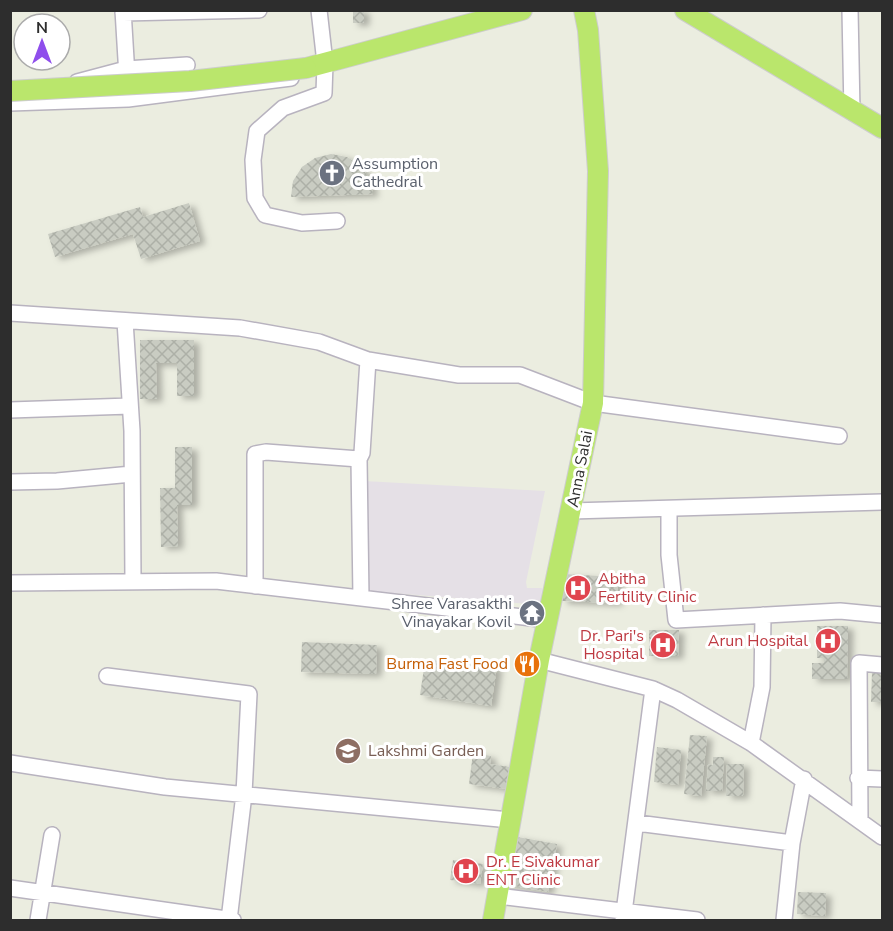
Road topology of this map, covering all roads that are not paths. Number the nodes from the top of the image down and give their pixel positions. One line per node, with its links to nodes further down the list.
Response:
1 (259, 10): 7 (street)
2 (319, 10): 9 (street)
3 (522, 10): 9 (main road)
4 (584, 10): 21 (main road, Anna Salai)
5 (685, 10): 15 (main road)
6 (850, 10): 15 (street)
7 (123, 12): 10 (street)
8 (187, 65): 10 (street)
9 (316, 65): 12 (main road, bridge); 13 (street); 17 (street)
10 (126, 69): 11 (street); 13 (street)
11 (71, 83)
12 (10, 91)
13 (128, 99): 14 (street)
14 (10, 104)
15 (852, 112): 16 (main road)
16 (882, 128)
17 (337, 221)
18 (10, 313): 19 (street)
19 (125, 321): 20 (street); 22 (street)
20 (368, 360): 21 (street); 25 (street)
21 (593, 403): 24 (street); 30 (main road, Anna Salai)
22 (130, 405): 23 (street); 26 (street)
23 (10, 410)
24 (838, 436)
25 (358, 459): 33 (street); 34 (street)
26 (132, 474): 27 (street); 31 (street)
27 (10, 482)
28 (882, 502): 29 (street)
29 (669, 509): 30 (street); 35 (street)
30 (571, 511): 37 (main road, Anna Salai)
31 (133, 582): 32 (street); 33 (street)
32 (10, 583)
33 (255, 586): 34 (street)
34 (361, 598): 37 (street)
35 (763, 615): 36 (street); 42 (street)
36 (882, 615)
37 (548, 620): 38 (main road, Anna Salai)
38 (539, 660): 41 (street); 48 (main road, Anna Salai)
39 (882, 665): 45 (street)
40 (107, 676): 47 (street)
41 (653, 689): 42 (street); 50 (street)
42 (751, 743): 44 (street)
43 (10, 763): 47 (street)
44 (804, 778): 49 (street); 53 (street)
45 (858, 778): 46 (street); 49 (street)
46 (882, 779)
47 (243, 794): 48 (street); 58 (street)
48 (510, 820): 56 (main road, Anna Salai)
49 (860, 820): 52 (street)
50 (637, 823): 53 (street); 57 (street)
51 (52, 835): 55 (street)
52 (882, 837)
53 (792, 843): 62 (street)
54 (10, 888): 55 (street)
55 (42, 892): 58 (street); 59 (street)
56 (498, 896): 57 (street); 60 (main road, Anna Salai)
57 (624, 915): 61 (street)
58 (230, 920)
59 (38, 921)
60 (494, 921)
61 (697, 921)
62 (784, 921)

